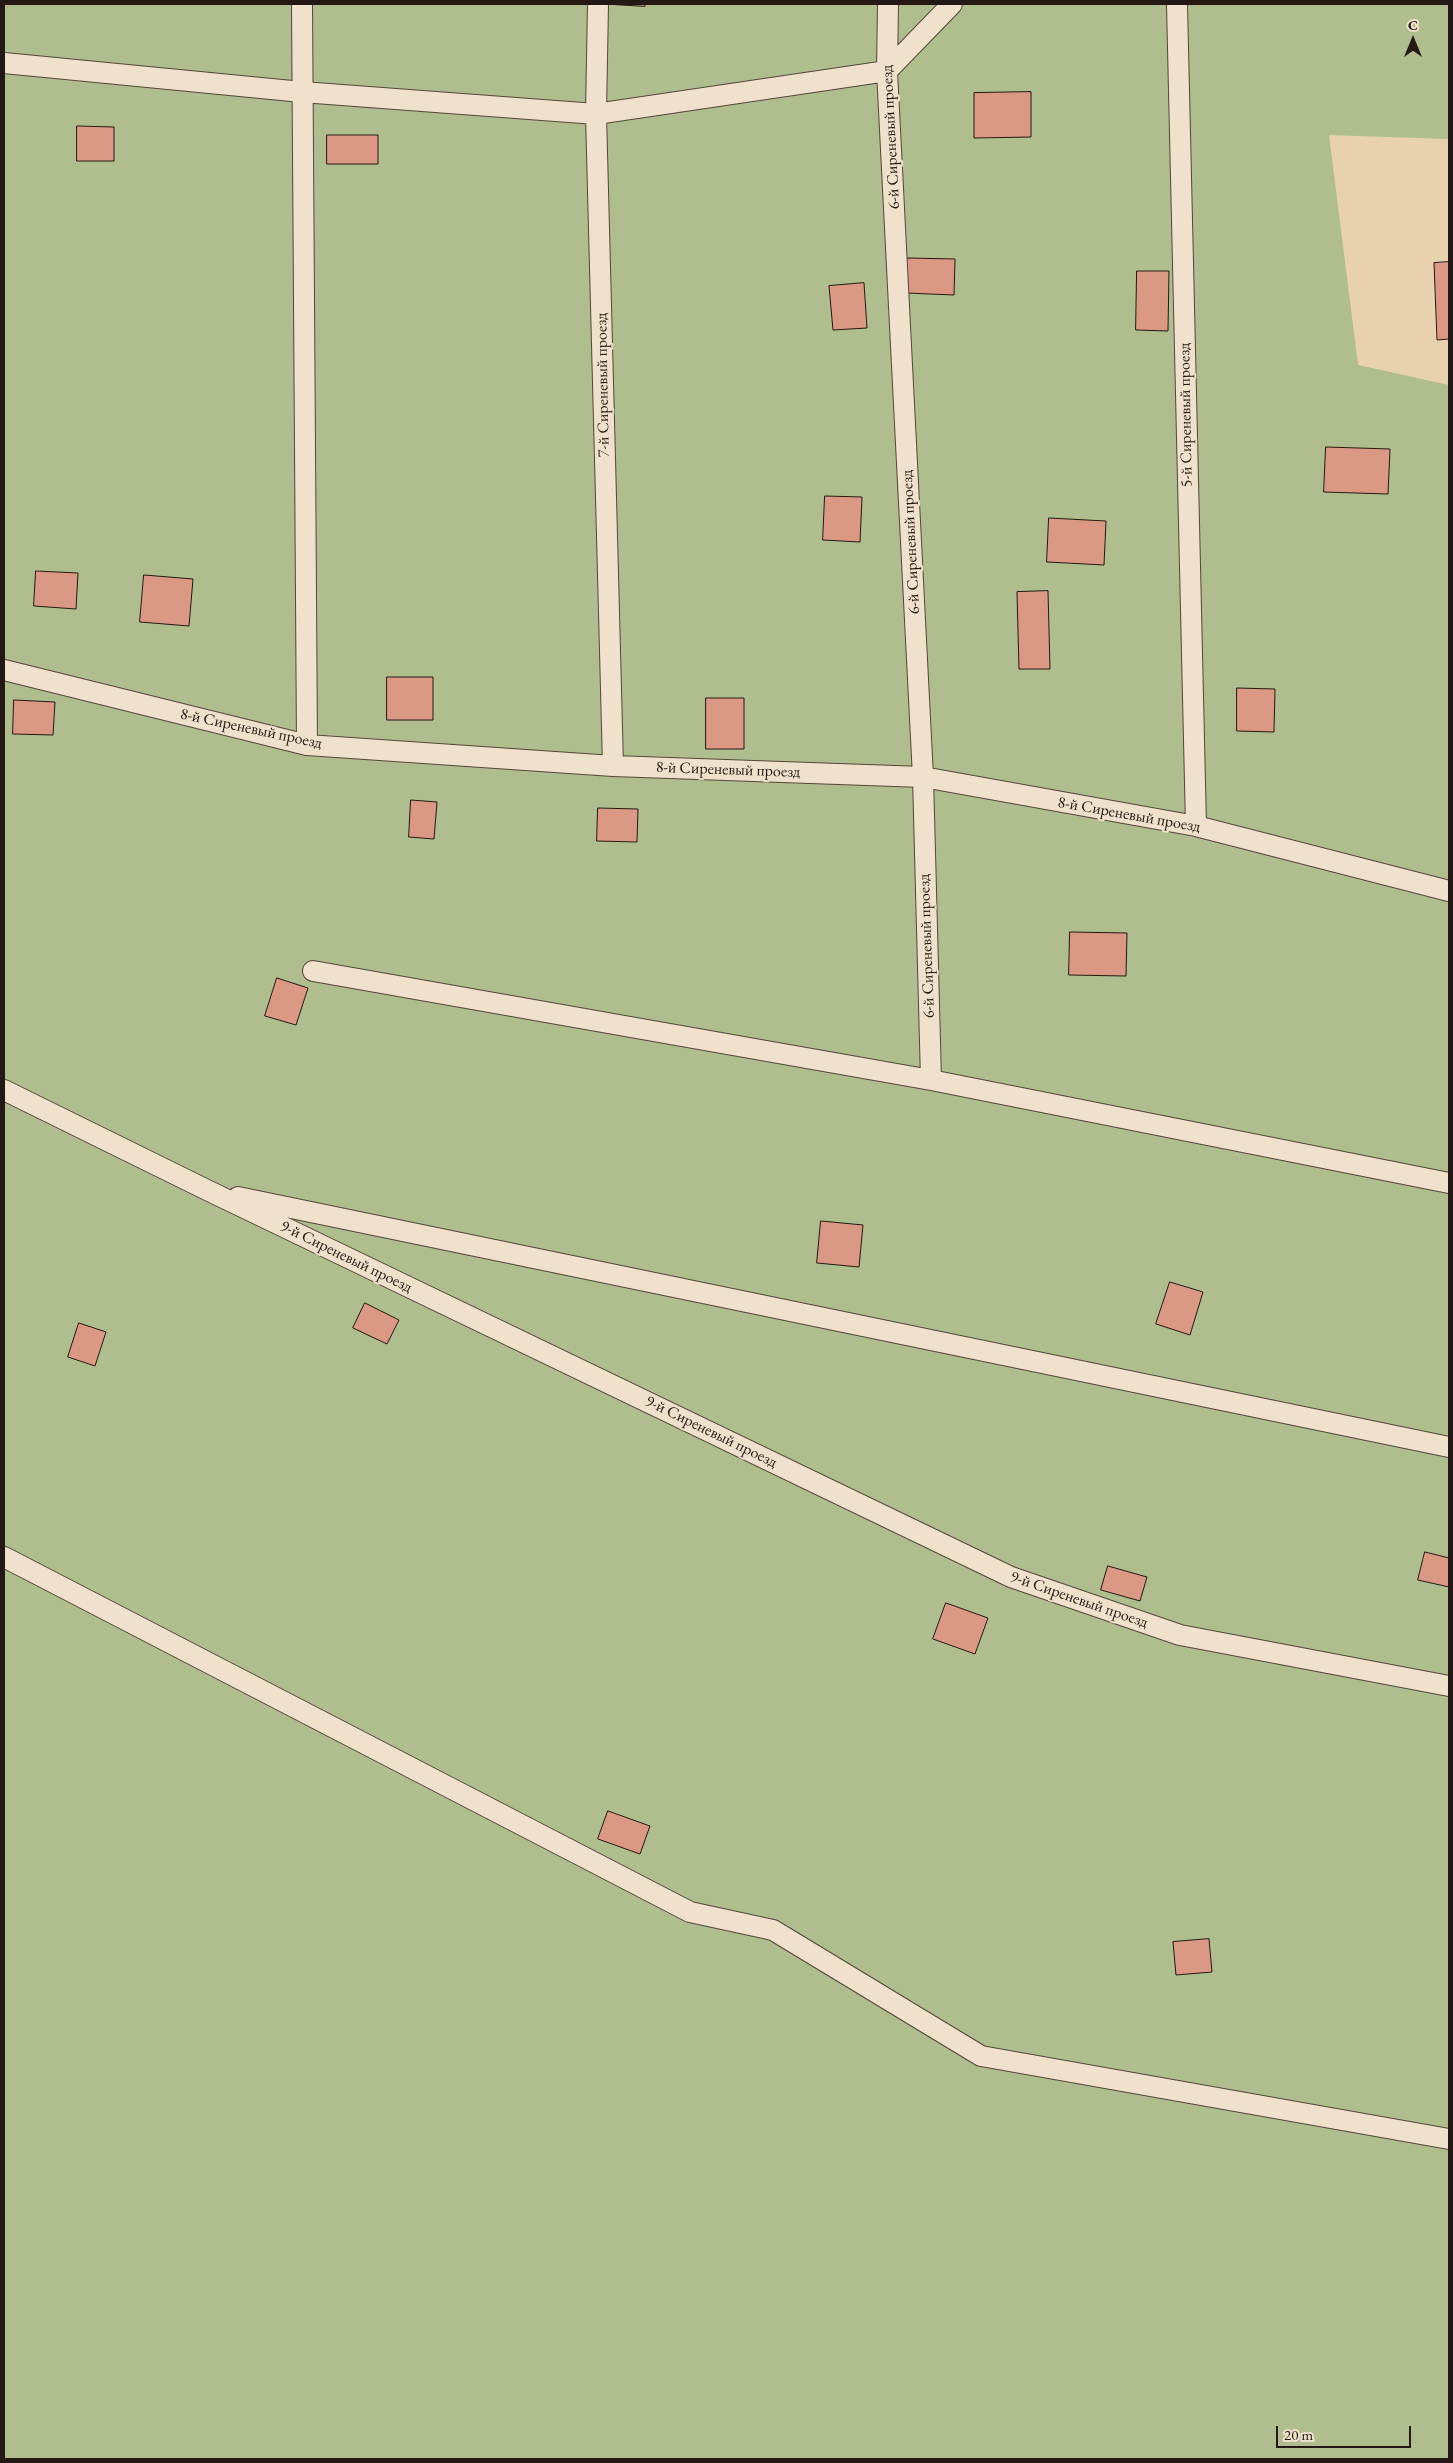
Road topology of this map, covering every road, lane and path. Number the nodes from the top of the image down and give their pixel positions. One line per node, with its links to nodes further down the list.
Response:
1 (302, 4): 8 (lane)
2 (598, 4): 9 (lane, 7-й Сиреневый проезд)
3 (888, 4): 7 (lane, 6-й Сиреневый проезд)
4 (952, 4): 7 (lane)
5 (1177, 4): 14 (lane, 5-й Сиреневый проезд)
6 (4, 62): 8 (lane)
7 (888, 71): 9 (lane); 13 (lane, 6-й Сиреневый проезд)
8 (302, 92): 9 (lane); 11 (lane)
9 (596, 114): 12 (lane, 7-й Сиреневый проезд)
10 (4, 670): 11 (lane, 8-й Сиреневый проезд)
11 (307, 745): 12 (lane, 8-й Сиреневый проезд)
12 (613, 766): 13 (lane, 8-й Сиреневый проезд)
13 (923, 777): 14 (lane, 8-й Сиреневый проезд); 17 (lane, 6-й Сиреневый проезд)
14 (1196, 826): 15 (lane, 8-й Сиреневый проезд)
15 (1449, 891)
16 (313, 970): 17 (lane)
17 (931, 1080): 19 (lane)
18 (4, 1090): 20 (lane, 9-й Сиреневый проезд)
19 (1449, 1183)
20 (207, 1190): 21 (lane); 23 (lane, 9-й Сиреневый проезд)
21 (1449, 1447)
22 (4, 1557): 24 (lane)
23 (1449, 1686)
24 (1449, 2139)

